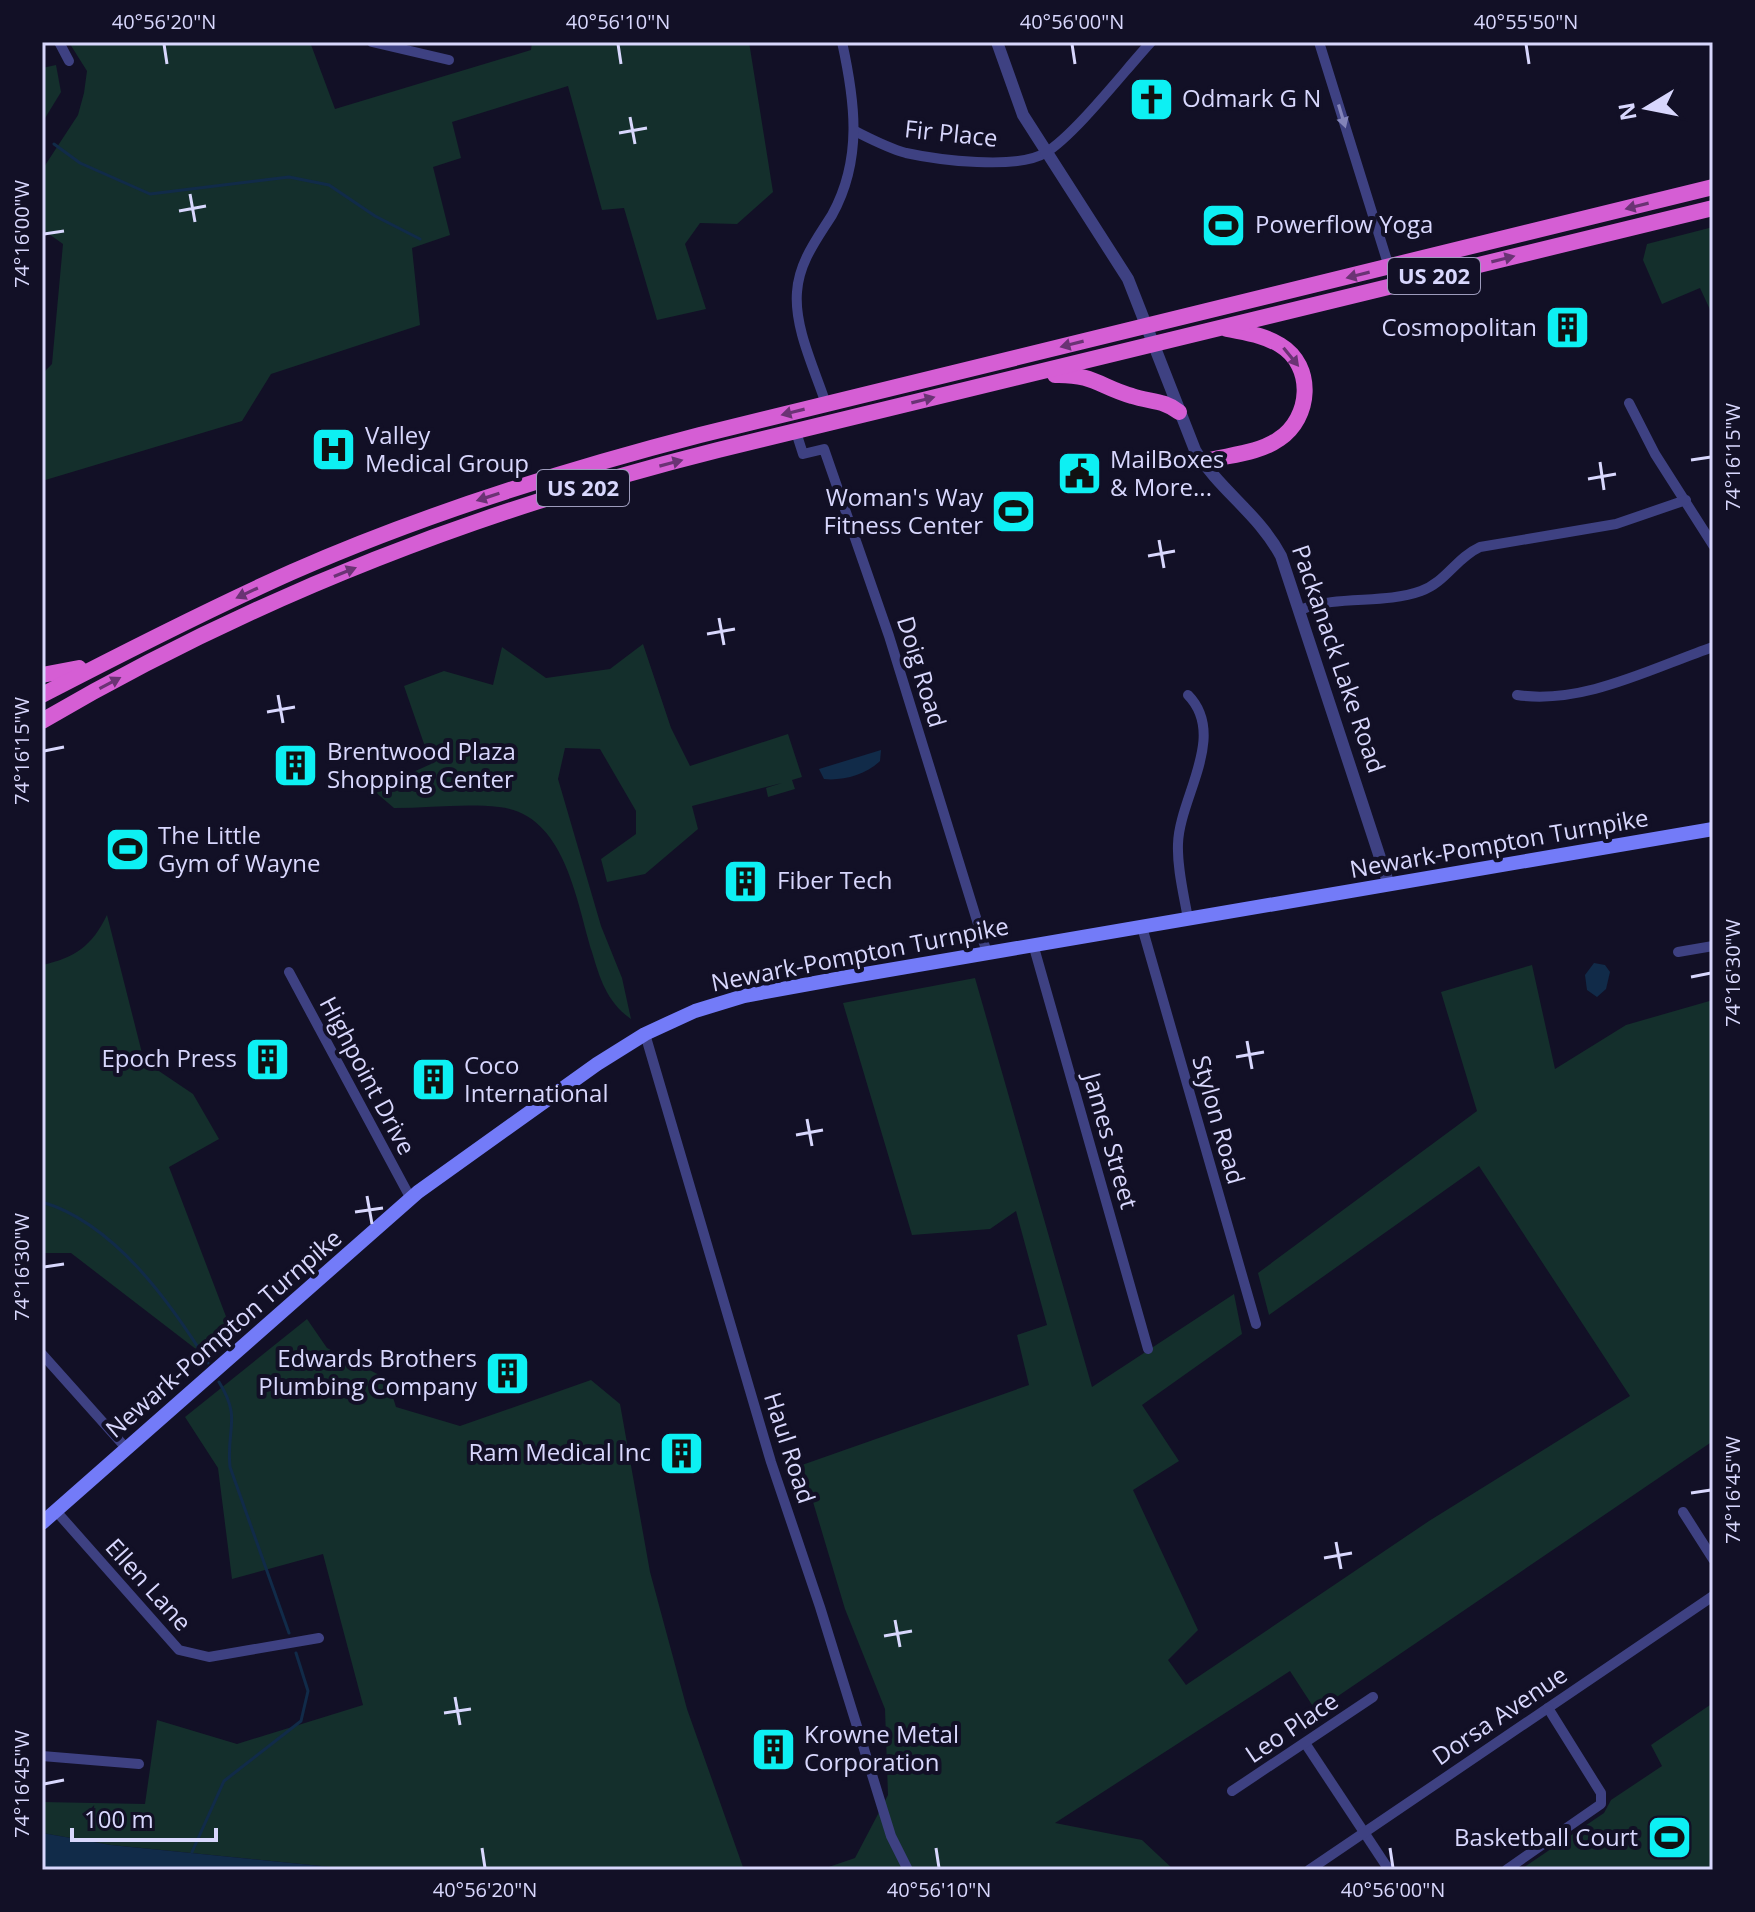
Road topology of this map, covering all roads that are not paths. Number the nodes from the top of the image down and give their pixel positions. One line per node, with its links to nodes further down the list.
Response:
1 (59, 42): 8 (street)
2 (372, 42): 7 (street)
3 (842, 42): 9 (street)
4 (997, 42): 10 (street, Packanack Lake Road)
5 (1151, 42): 10 (street)
6 (1319, 42): 13 (street, one-way to 13)
7 (449, 60)
8 (69, 61)
9 (855, 131): 10 (street, Fir Place); 19 (street)
10 (1046, 153): 14 (street, Packanack Lake Road)
11 (1713, 187): 13 (highway, US 202, one-way to 13)
12 (1713, 208): 15 (highway, US 202, one-way to 12)
13 (1389, 267): 14 (highway, US 202, one-way to 14)
14 (1148, 325): 16 (street, Packanack Lake Road); 19 (highway, US 202, one-way to 19)
15 (1222, 328): 16 (highway, US 202); 22 (highway, one-way to 22)
16 (1155, 344): 17 (highway, US 202); 20 (street, Packanack Lake Road)
17 (1025, 375): 20 (highway); 21 (highway, US 202, one-way to 17)
18 (1629, 403): 23 (street)
19 (826, 404): 27 (highway, US 202, one-way to 27)
20 (1179, 412): 22 (street, Packanack Lake Road)
21 (796, 432): 32 (highway, US 202, one-way to 21); 40 (street, Doig Road)
22 (1202, 462): 25 (street, Packanack Lake Road)
23 (1686, 500): 24 (street); 25 (street)
24 (1713, 545)
25 (1300, 610): 34 (street, Packanack Lake Road)
26 (1713, 647): 31 (street)
27 (100, 664): 28 (highway); 29 (highway, US 202)
28 (42, 675)
29 (43, 694)
30 (1188, 695): 35 (street)
31 (1517, 695)
32 (42, 721)
33 (1713, 829): 34 (main road, Newark-Pompton Turnpike)
34 (1389, 885): 35 (main road, Newark-Pompton Turnpike)
35 (1188, 919): 36 (main road, Newark-Pompton Turnpike)
36 (1142, 927): 37 (main road, Newark-Pompton Turnpike); 44 (street, Stylon Road)
37 (1033, 944): 40 (main road, Newark-Pompton Turnpike); 45 (street, James Street)
38 (1713, 946): 39 (street)
39 (1678, 952)
40 (987, 953): 42 (main road, Newark-Pompton Turnpike)
41 (289, 972): 43 (street, Highpoint Drive)
42 (645, 1034): 43 (main road, Newark-Pompton Turnpike); 61 (street, Haul Road)
43 (411, 1199): 47 (main road, Newark-Pompton Turnpike)
44 (1256, 1324)
45 (1148, 1349)
46 (42, 1354): 47 (street)
47 (126, 1448): 48 (main road, Newark-Pompton Turnpike)
48 (56, 1511): 50 (main road, Newark-Pompton Turnpike); 53 (street, Ellen Lane)
49 (1683, 1512): 51 (street)
50 (42, 1523)
51 (1713, 1559)
52 (1713, 1596): 55 (street, Dorsa Avenue)
53 (319, 1638)
54 (1373, 1697): 56 (street, Leo Place)
55 (1548, 1708): 60 (street, Dorsa Avenue); 64 (street)
56 (1305, 1743): 59 (street, Leo Place); 60 (street)
57 (42, 1756): 58 (street)
58 (139, 1764)
59 (1232, 1791)
60 (1365, 1833): 62 (street, Dorsa Avenue); 63 (street)
61 (908, 1870)
62 (1309, 1870)
63 (1389, 1870)
64 (1506, 1870)

